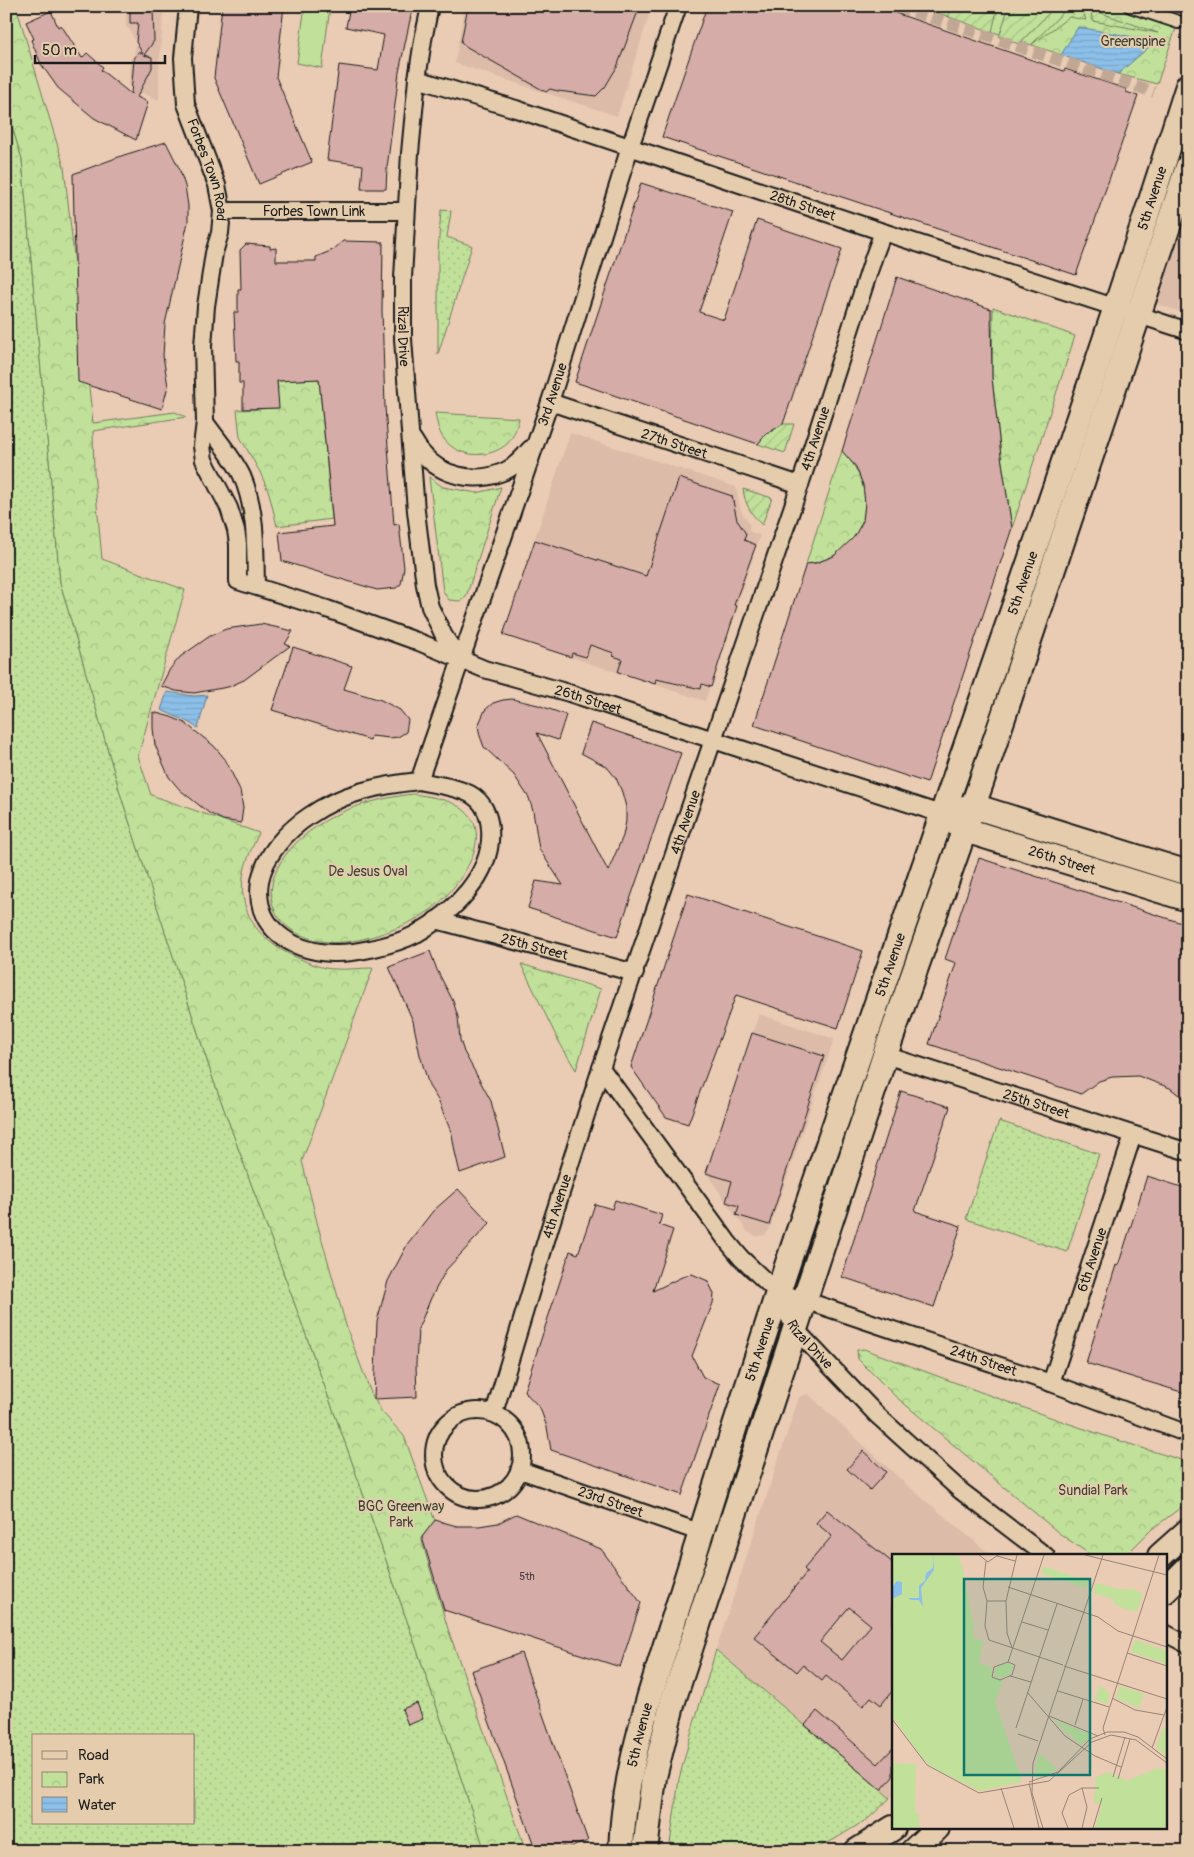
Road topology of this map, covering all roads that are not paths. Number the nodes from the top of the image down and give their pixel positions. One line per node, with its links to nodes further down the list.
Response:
1 (188, 6): 10 (street, Forbes Town Road)
2 (430, 6): 6 (street, Rizal Drive)
3 (678, 6): 8 (street, 3rd Avenue)
4 (1130, 6): 5 (street)
5 (1178, 22)
6 (417, 79): 8 (street, 28th Street); 11 (street, Rizal Drive)
7 (1188, 86): 13 (main road, 5th Avenue)
8 (630, 147): 12 (street, 28th Street); 15 (street, 3rd Avenue)
9 (1188, 167): 13 (main road, 5th Avenue)
10 (222, 211): 11 (street, Forbes Town Link); 16 (street, Forbes Town Road)
11 (406, 211): 17 (street, Rizal Drive)
12 (883, 232): 13 (street, 28th Street); 19 (street, 4th Avenue)
13 (1127, 311): 14 (street, 28th Street); 25 (main road, 5th Avenue); 26 (main road, 5th Avenue)
14 (1188, 331)
15 (550, 402): 18 (street, 3rd Avenue); 19 (street, 27th Street)
16 (205, 422): 20 (street, Forbes Town Road); 21 (street)
17 (411, 436): 18 (street); 22 (street, Rizal Drive)
18 (534, 445): 22 (street, 3rd Avenue)
19 (800, 485): 23 (street, 4th Avenue)
20 (238, 581): 21 (street, 26th Street)
21 (256, 586): 22 (street, 26th Street)
22 (460, 660): 23 (street, 26th Street); 24 (street, 3rd Avenue)
23 (712, 740): 26 (street, 26th Street); 31 (street, 4th Avenue)
24 (419, 781): 30 (street); 30 (street)
25 (973, 806): 26 (main road); 27 (main road, 5th Avenue); 28 (main road, 26th Street)
26 (941, 814): 27 (main road, 26th Street); 36 (main road, 5th Avenue)
27 (965, 830): 29 (main road, 26th Street); 32 (main road, 5th Avenue)
28 (1188, 873)
29 (1188, 899)
30 (436, 920): 31 (street, 25th Street)
31 (635, 973): 33 (street, 4th Avenue)
32 (885, 1055): 34 (street, 25th Street); 37 (main road, 5th Avenue)
33 (601, 1068): 36 (street, Rizal Drive); 40 (street, 4th Avenue)
34 (1133, 1135): 35 (street, 25th Street); 39 (street, 6th Avenue)
35 (1188, 1152)
36 (778, 1293): 37 (street, 24th Street); 38 (street, Rizal Drive); 44 (main road, 5th Avenue)
37 (804, 1300): 38 (main road, 5th Avenue); 39 (street, 24th Street)
38 (795, 1329): 45 (street, Rizal Drive); 54 (main road, 5th Avenue)
39 (1052, 1383): 41 (street, 24th Street)
40 (494, 1413): 42 (street); 42 (street)
41 (1188, 1434)
42 (520, 1470): 44 (street, 23rd Street)
43 (1188, 1531): 46 (main road)
44 (702, 1533): 53 (main road, 5th Avenue)
45 (1043, 1554)
46 (1162, 1554)
47 (1188, 1568): 48 (main road)
48 (1166, 1590)
49 (1166, 1634): 50 (street)
50 (1188, 1646)
51 (892, 1829): 55 (main road)
52 (935, 1830): 56 (main road)
53 (620, 1851)
54 (645, 1851)
55 (857, 1851)
56 (913, 1851)

